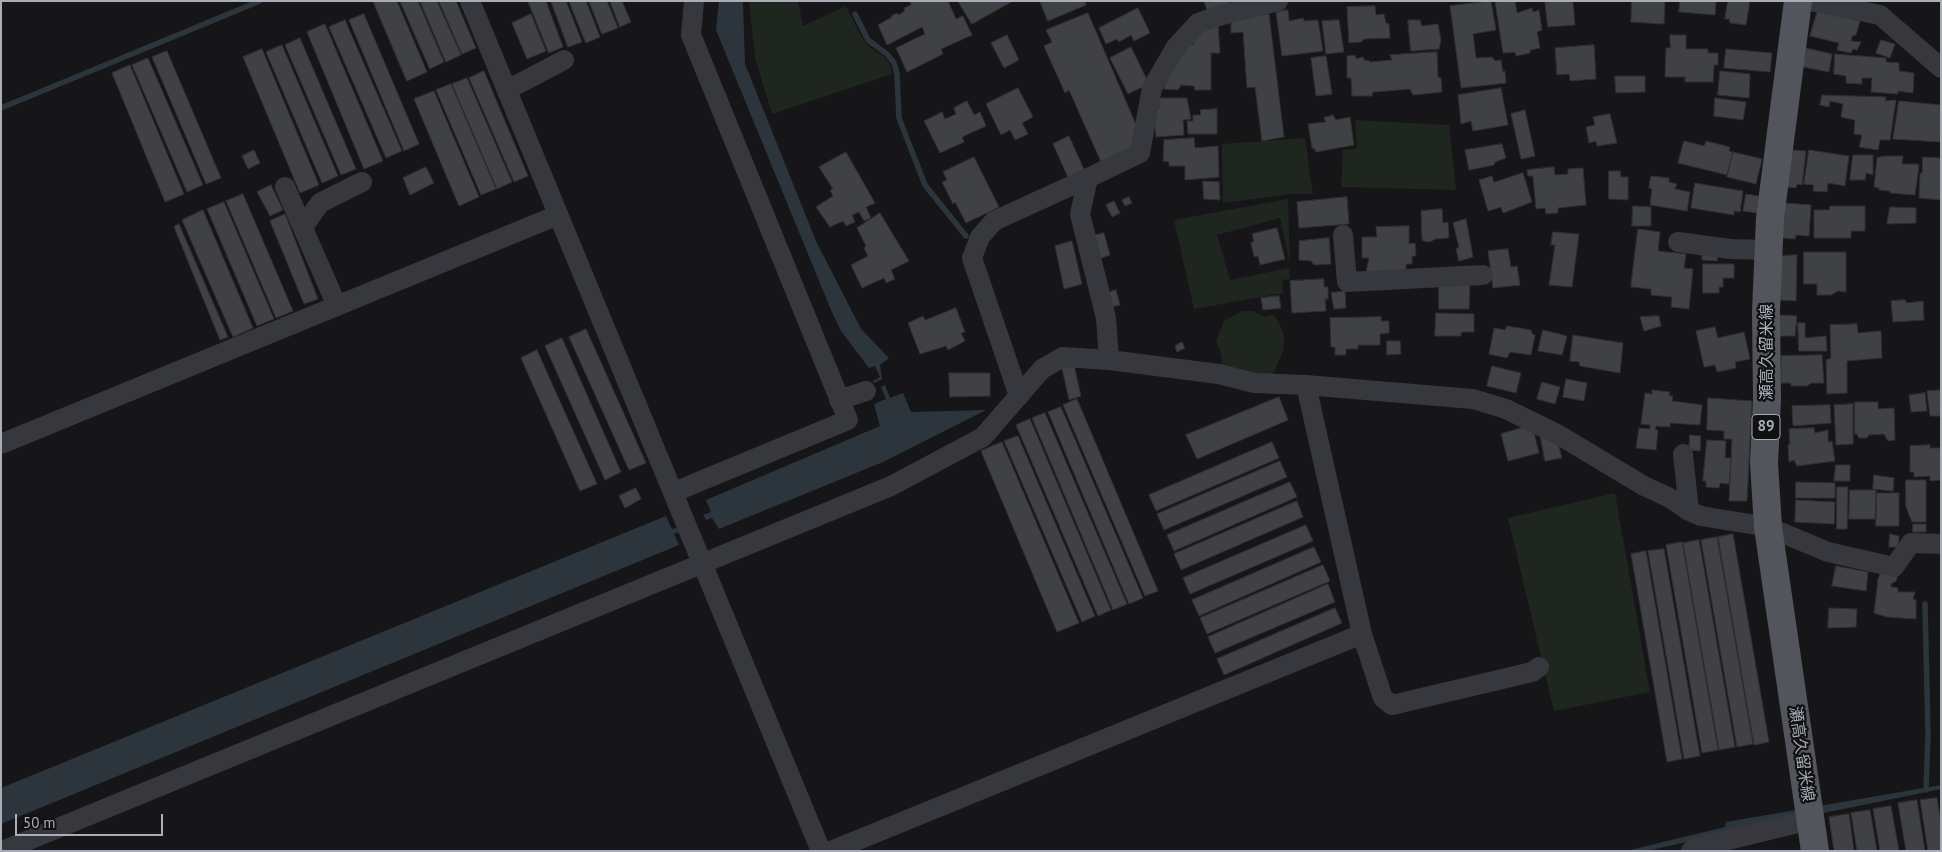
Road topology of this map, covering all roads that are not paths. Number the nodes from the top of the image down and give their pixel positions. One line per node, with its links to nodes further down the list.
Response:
1 (470, 1): 8 (street)
2 (694, 1): 23 (street)
3 (1277, 1): 9 (street)
4 (1798, 1): 16 (main road, 瀬高久留米線 / 89)
5 (1810, 1): 7 (street)
6 (564, 60): 8 (street)
7 (1941, 68)
8 (506, 90): 12 (street)
9 (1088, 178): 19 (street); 22 (street)
10 (362, 182): 13 (street)
11 (286, 186): 13 (street)
12 (558, 215): 18 (street); 26 (street)
13 (303, 227): 18 (street)
14 (1343, 235): 17 (street)
15 (1678, 242): 16 (street)
16 (1768, 250): 28 (main road, 瀬高久留米線 / 89)
17 (1483, 276)
18 (337, 306): 24 (street)
19 (1109, 360): 20 (street); 22 (street)
20 (1306, 384): 27 (street); 31 (street)
21 (866, 391): 23 (street)
22 (1019, 396): 30 (street)
23 (839, 400): 26 (street)
24 (1, 444)
25 (1683, 454): 27 (street)
26 (674, 492): 30 (street)
27 (1689, 511): 28 (street)
28 (1768, 527): 29 (street); 33 (main road, 瀬高久留米線 / 89)
29 (1941, 544)
30 (703, 563): 34 (street); 35 (street)
31 (1362, 634): 32 (street); 36 (street)
32 (1538, 667)
33 (1810, 820): 37 (street); 38 (main road, 瀬高久留米線 / 89)
34 (2, 851)
35 (821, 851)
36 (831, 851)
37 (1691, 851)
38 (1815, 851)

